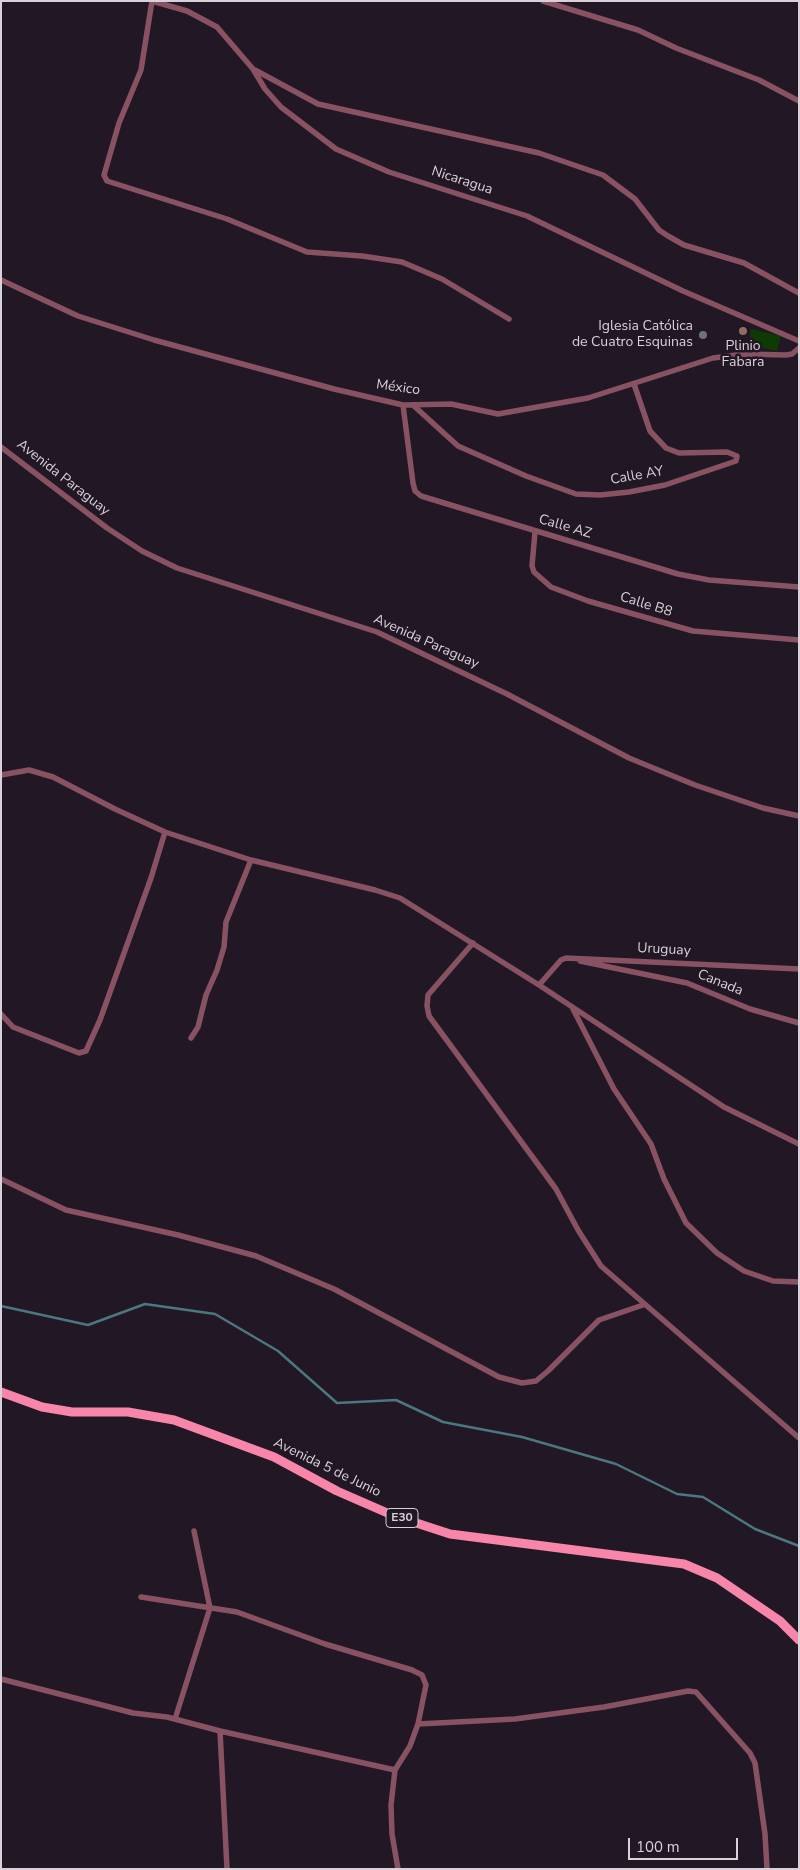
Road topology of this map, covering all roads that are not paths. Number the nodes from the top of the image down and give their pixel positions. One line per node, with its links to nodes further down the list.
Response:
1 (152, 1): 3 (street, Nicaragua); 7 (street)
2 (543, 1): 4 (street)
3 (253, 69): 6 (street); 8 (street, Nicaragua)
4 (799, 101)
5 (1, 280): 11 (street, México)
6 (799, 293)
7 (509, 319)
8 (799, 341)
9 (799, 348): 10 (street, México)
10 (634, 384): 12 (street, México); 12 (street, Calle AY)
11 (403, 404): 12 (street, México); 14 (street, Calle AZ)
12 (414, 406)
13 (1, 446): 18 (street, Avenida Paraguay)
14 (535, 532): 15 (street, Calle AZ); 16 (street, Calle B8)
15 (799, 587)
16 (799, 640)
17 (1, 775): 19 (street)
18 (799, 816)
19 (165, 832): 20 (street); 26 (street)
20 (251, 860): 21 (street); 28 (street)
21 (473, 943): 24 (street); 32 (street)
22 (571, 958): 23 (street, Uruguay); 24 (street); 27 (street, Canada)
23 (799, 969)
24 (539, 985): 25 (street)
25 (572, 1008): 29 (street); 31 (street)
26 (1, 1014)
27 (799, 1023)
28 (191, 1038)
29 (799, 1144)
30 (1, 1179): 32 (street)
31 (799, 1282)
32 (644, 1305): 34 (street)
33 (1, 1392): 38 (main road, Avenida 5 de Junio / E30)
34 (799, 1438)
35 (194, 1531): 37 (street)
36 (141, 1597): 37 (street)
37 (210, 1608): 40 (street); 41 (street)
38 (799, 1640)
39 (1, 1679): 40 (street)
40 (175, 1719): 42 (street)
41 (418, 1724): 43 (street); 46 (street)
42 (220, 1732): 43 (street); 44 (street)
43 (395, 1770): 45 (street)
44 (227, 1869)
45 (398, 1869)
46 (767, 1869)

